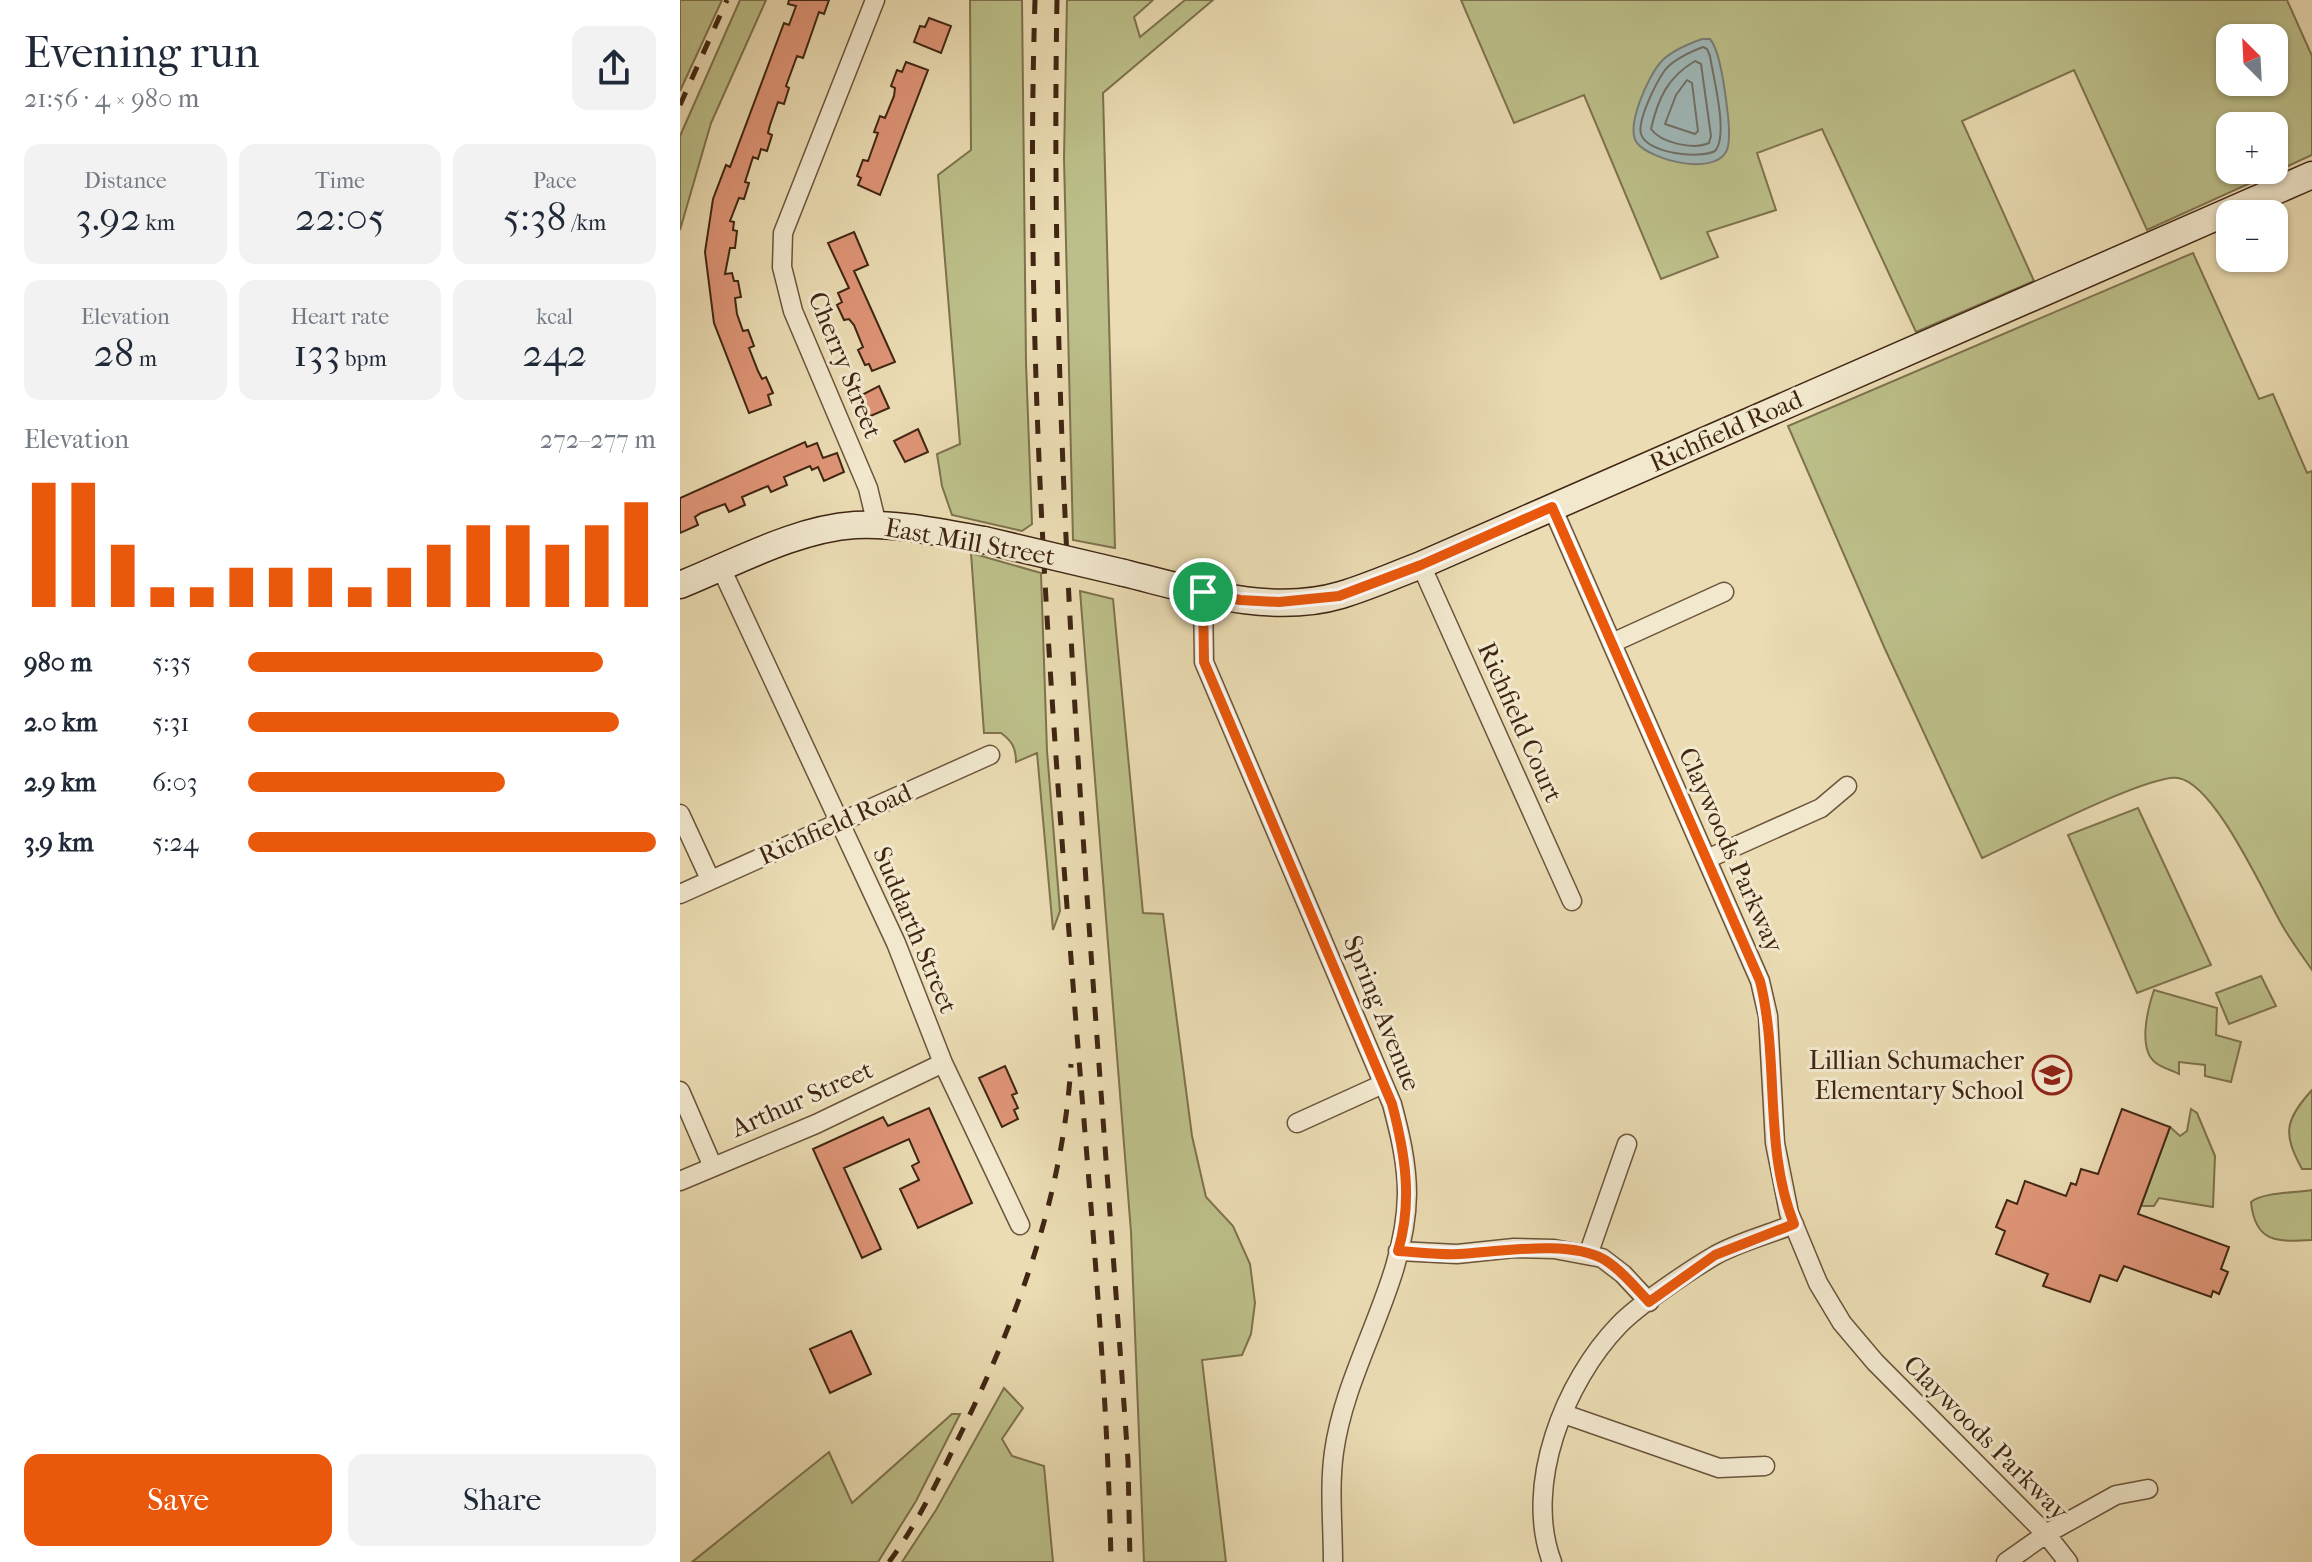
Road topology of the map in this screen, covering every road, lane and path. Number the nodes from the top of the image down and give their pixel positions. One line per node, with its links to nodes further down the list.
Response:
1 (875, 0): 4 (street, Cherry Street)
2 (2312, 175): 3 (street, Richfield Road)
3 (1552, 507): 5 (street, Richfield Road); 11 (street, Claywoods Parkway)
4 (877, 525): 6 (street, East Mill Street); 7 (street, East Mill Street, bridge)
5 (1421, 565): 9 (street, Richfield Road); 19 (street, Richfield Court)
6 (721, 568): 8 (street, East Mill Street); 15 (street, Suddarth Street)
7 (1124, 573): 9 (street, Richfield Road)
8 (680, 585)
9 (1203, 592): 21 (street, Spring Avenue)
10 (1724, 592): 11 (street)
11 (1612, 643): 16 (street, Claywoods Parkway)
12 (990, 755): 15 (street, Richfield Road)
13 (1847, 786): 16 (street)
14 (680, 814): 17 (street)
15 (840, 822): 17 (street, Richfield Road); 20 (street, Suddarth Street)
16 (1707, 859): 27 (street, Claywoods Parkway)
17 (710, 879): 18 (street, Richfield Road)
18 (680, 894)
19 (1572, 901)
20 (943, 1063): 25 (street, Arthur Street); 28 (street, Suddarth Street)
21 (1383, 1084): 23 (street); 29 (street, Spring Avenue)
22 (680, 1091): 25 (street)
23 (1297, 1123)
24 (1627, 1144): 30 (street)
25 (713, 1167): 26 (street, Arthur Street)
26 (680, 1181)
27 (1794, 1224): 31 (street); 35 (street, Claywoods Parkway)
28 (1020, 1225)
29 (1398, 1251): 30 (street); 36 (street, Spring Avenue)
30 (1588, 1255): 31 (street)
31 (1649, 1302): 32 (street)
32 (1564, 1414): 33 (street); 37 (street)
33 (1765, 1466)
34 (2148, 1489): 35 (street)
35 (2046, 1534): 38 (street); 39 (street, Claywoods Parkway)
36 (1333, 1562)
37 (1552, 1562)
38 (2006, 1562)
39 (2068, 1562)

